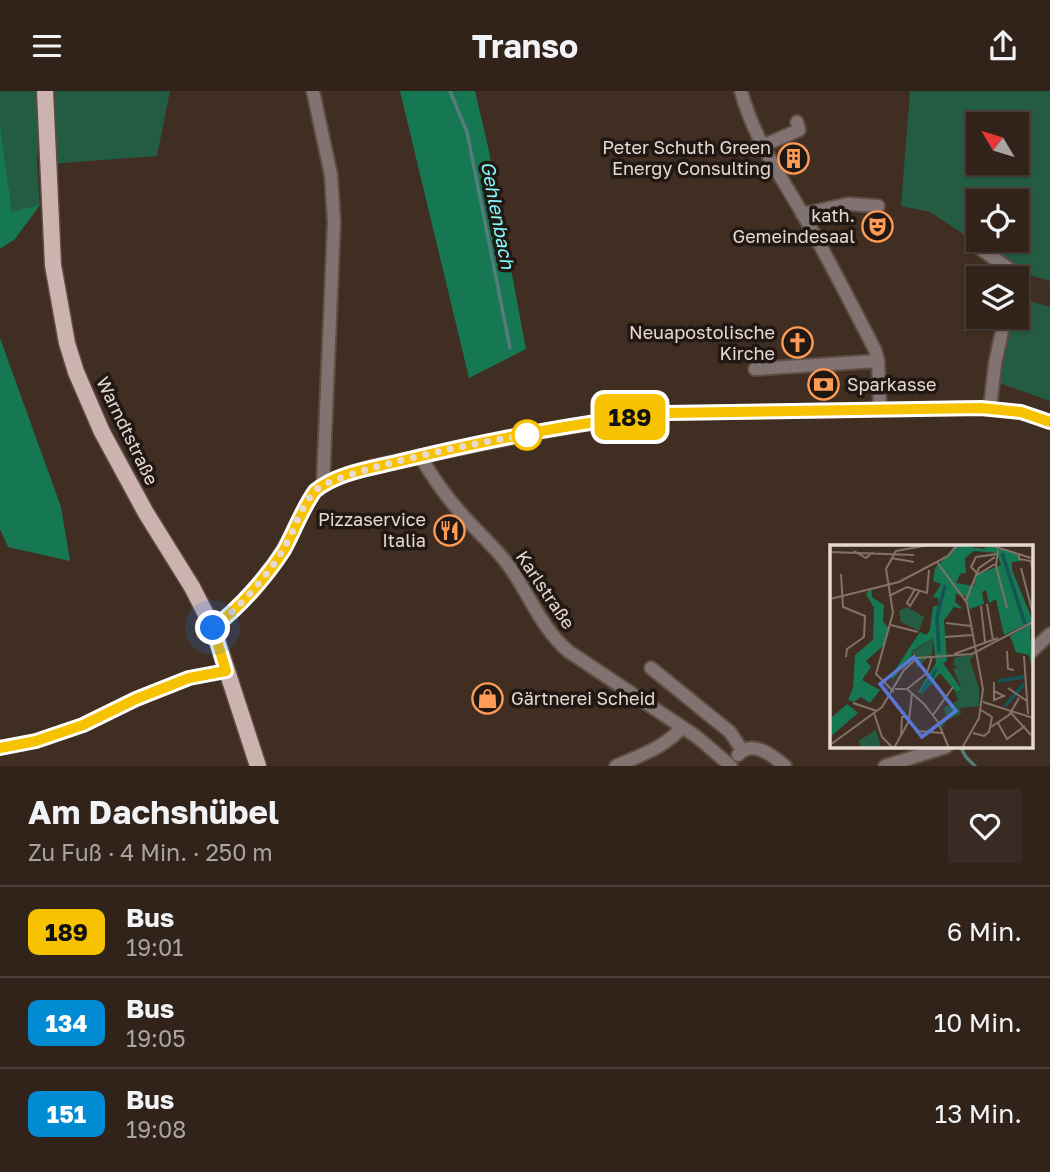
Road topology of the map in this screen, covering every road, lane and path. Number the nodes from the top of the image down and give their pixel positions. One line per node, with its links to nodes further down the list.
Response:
1 (45, 91): 18 (main road, Warndtstraße)
2 (313, 91): 17 (street)
3 (741, 91): 5 (street)
4 (797, 123): 5 (street)
5 (762, 146): 7 (street)
6 (878, 206): 7 (street)
7 (803, 214): 11 (street)
8 (985, 252): 9 (street)
9 (1005, 266)
10 (1002, 329): 13 (street)
11 (878, 361): 12 (street); 14 (street)
12 (755, 369)
13 (990, 408): 14 (street); 15 (street)
14 (880, 409): 16 (street)
15 (1050, 422)
16 (420, 456): 17 (street); 23 (street, Karlstraße)
17 (323, 484): 18 (street)
18 (213, 628): 22 (main road, Warndtstraße)
19 (1050, 634): 20 (street)
20 (1032, 651)
21 (651, 668): 26 (street)
22 (226, 671): 24 (street); 28 (main road, Warndtstraße)
23 (682, 727): 27 (street, Karlstraße); 29 (street)
24 (0, 748)
25 (943, 748): 31 (street)
26 (742, 750): 27 (street); 30 (street)
27 (731, 765)
28 (258, 766)
29 (616, 766)
30 (785, 766)
31 (885, 766)

